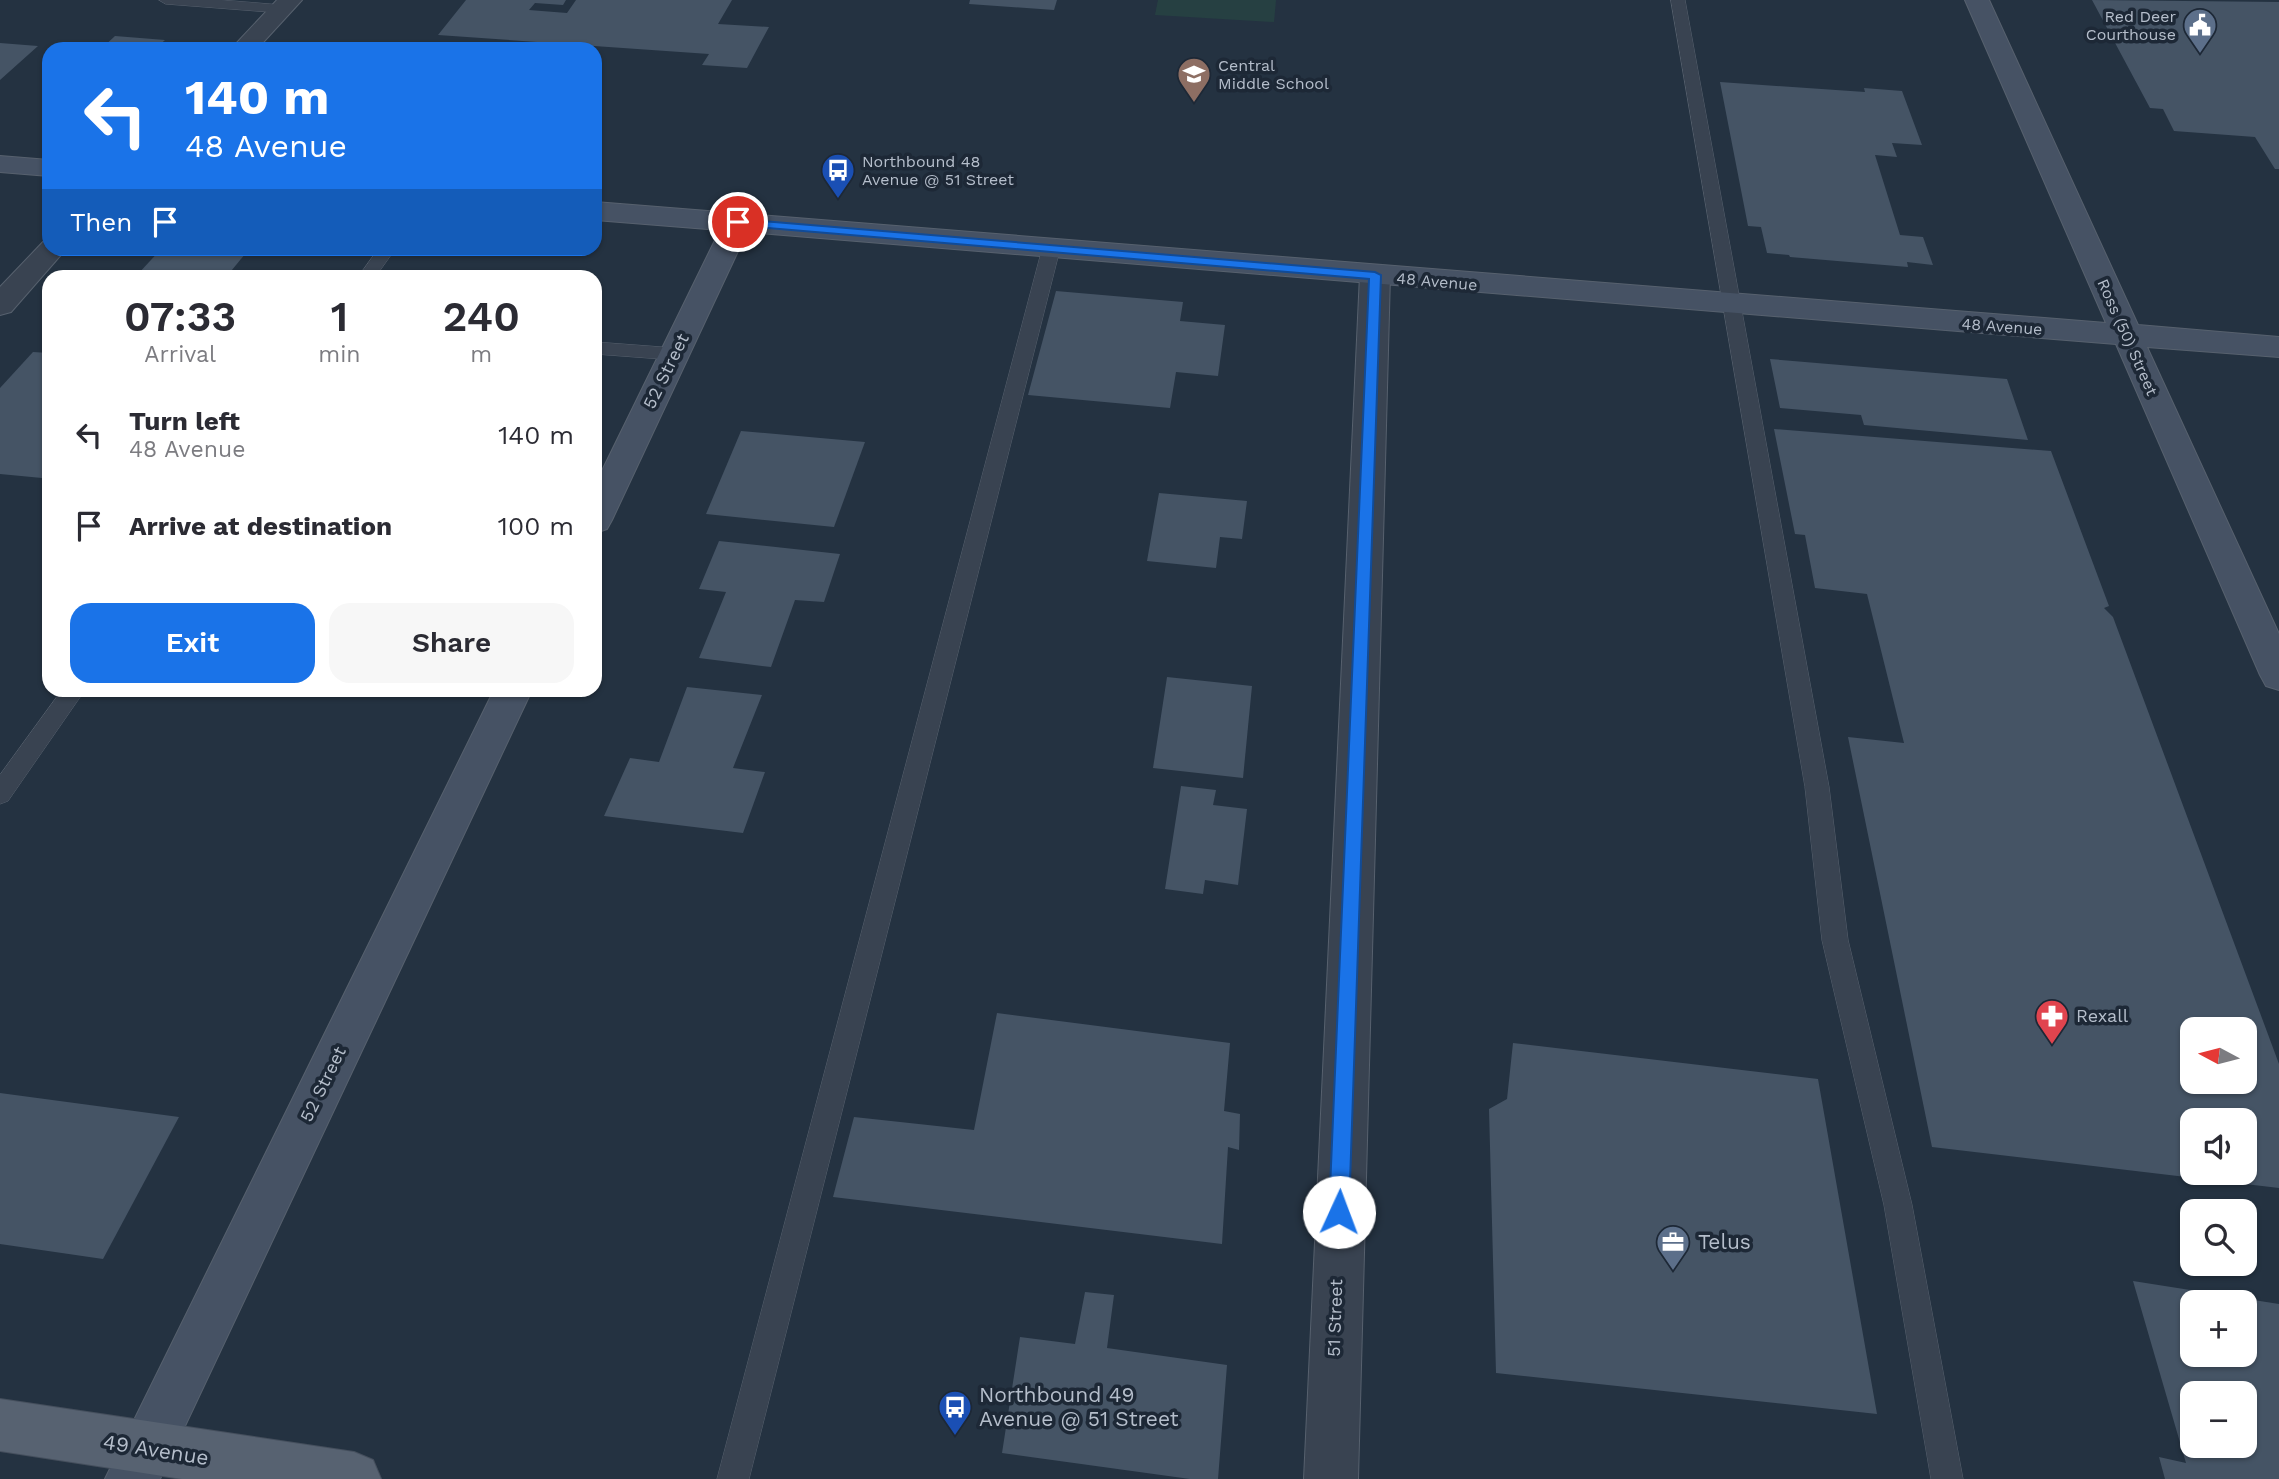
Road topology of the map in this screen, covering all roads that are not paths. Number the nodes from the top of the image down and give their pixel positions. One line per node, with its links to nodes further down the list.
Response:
1 (166, 0): 4 (lane)
2 (1678, 0): 13 (lane)
3 (1977, 0): 15 (street, Ross (50) Street)
4 (286, 5): 5 (street)
5 (250, 42)
6 (0, 164): 7 (street)
7 (42, 167)
8 (602, 212): 9 (street, 48 Avenue)
9 (738, 222): 10 (street, 48 Avenue); 18 (street, 52 Street)
10 (1051, 249): 12 (street, 48 Avenue); 27 (lane)
11 (46, 256): 14 (street)
12 (1375, 275): 13 (street, 48 Avenue); 28 (street, 51 Street)
13 (1731, 304): 15 (street, 48 Avenue); 29 (lane)
14 (0, 305)
15 (2127, 336): 16 (street, 48 Avenue); 20 (street, Ross (50) Street)
16 (2279, 347)
17 (602, 349): 18 (lane)
18 (675, 354): 19 (street, 52 Street)
19 (602, 505)
20 (2279, 675)
21 (69, 697): 23 (lane)
22 (510, 697): 25 (street, 52 Street)
23 (0, 793)
24 (0, 1425): 25 (main road, 49 Avenue)
25 (139, 1464): 26 (main road, 49 Avenue)
26 (354, 1479)
27 (733, 1479)
28 (1331, 1479)
29 (1947, 1479)

